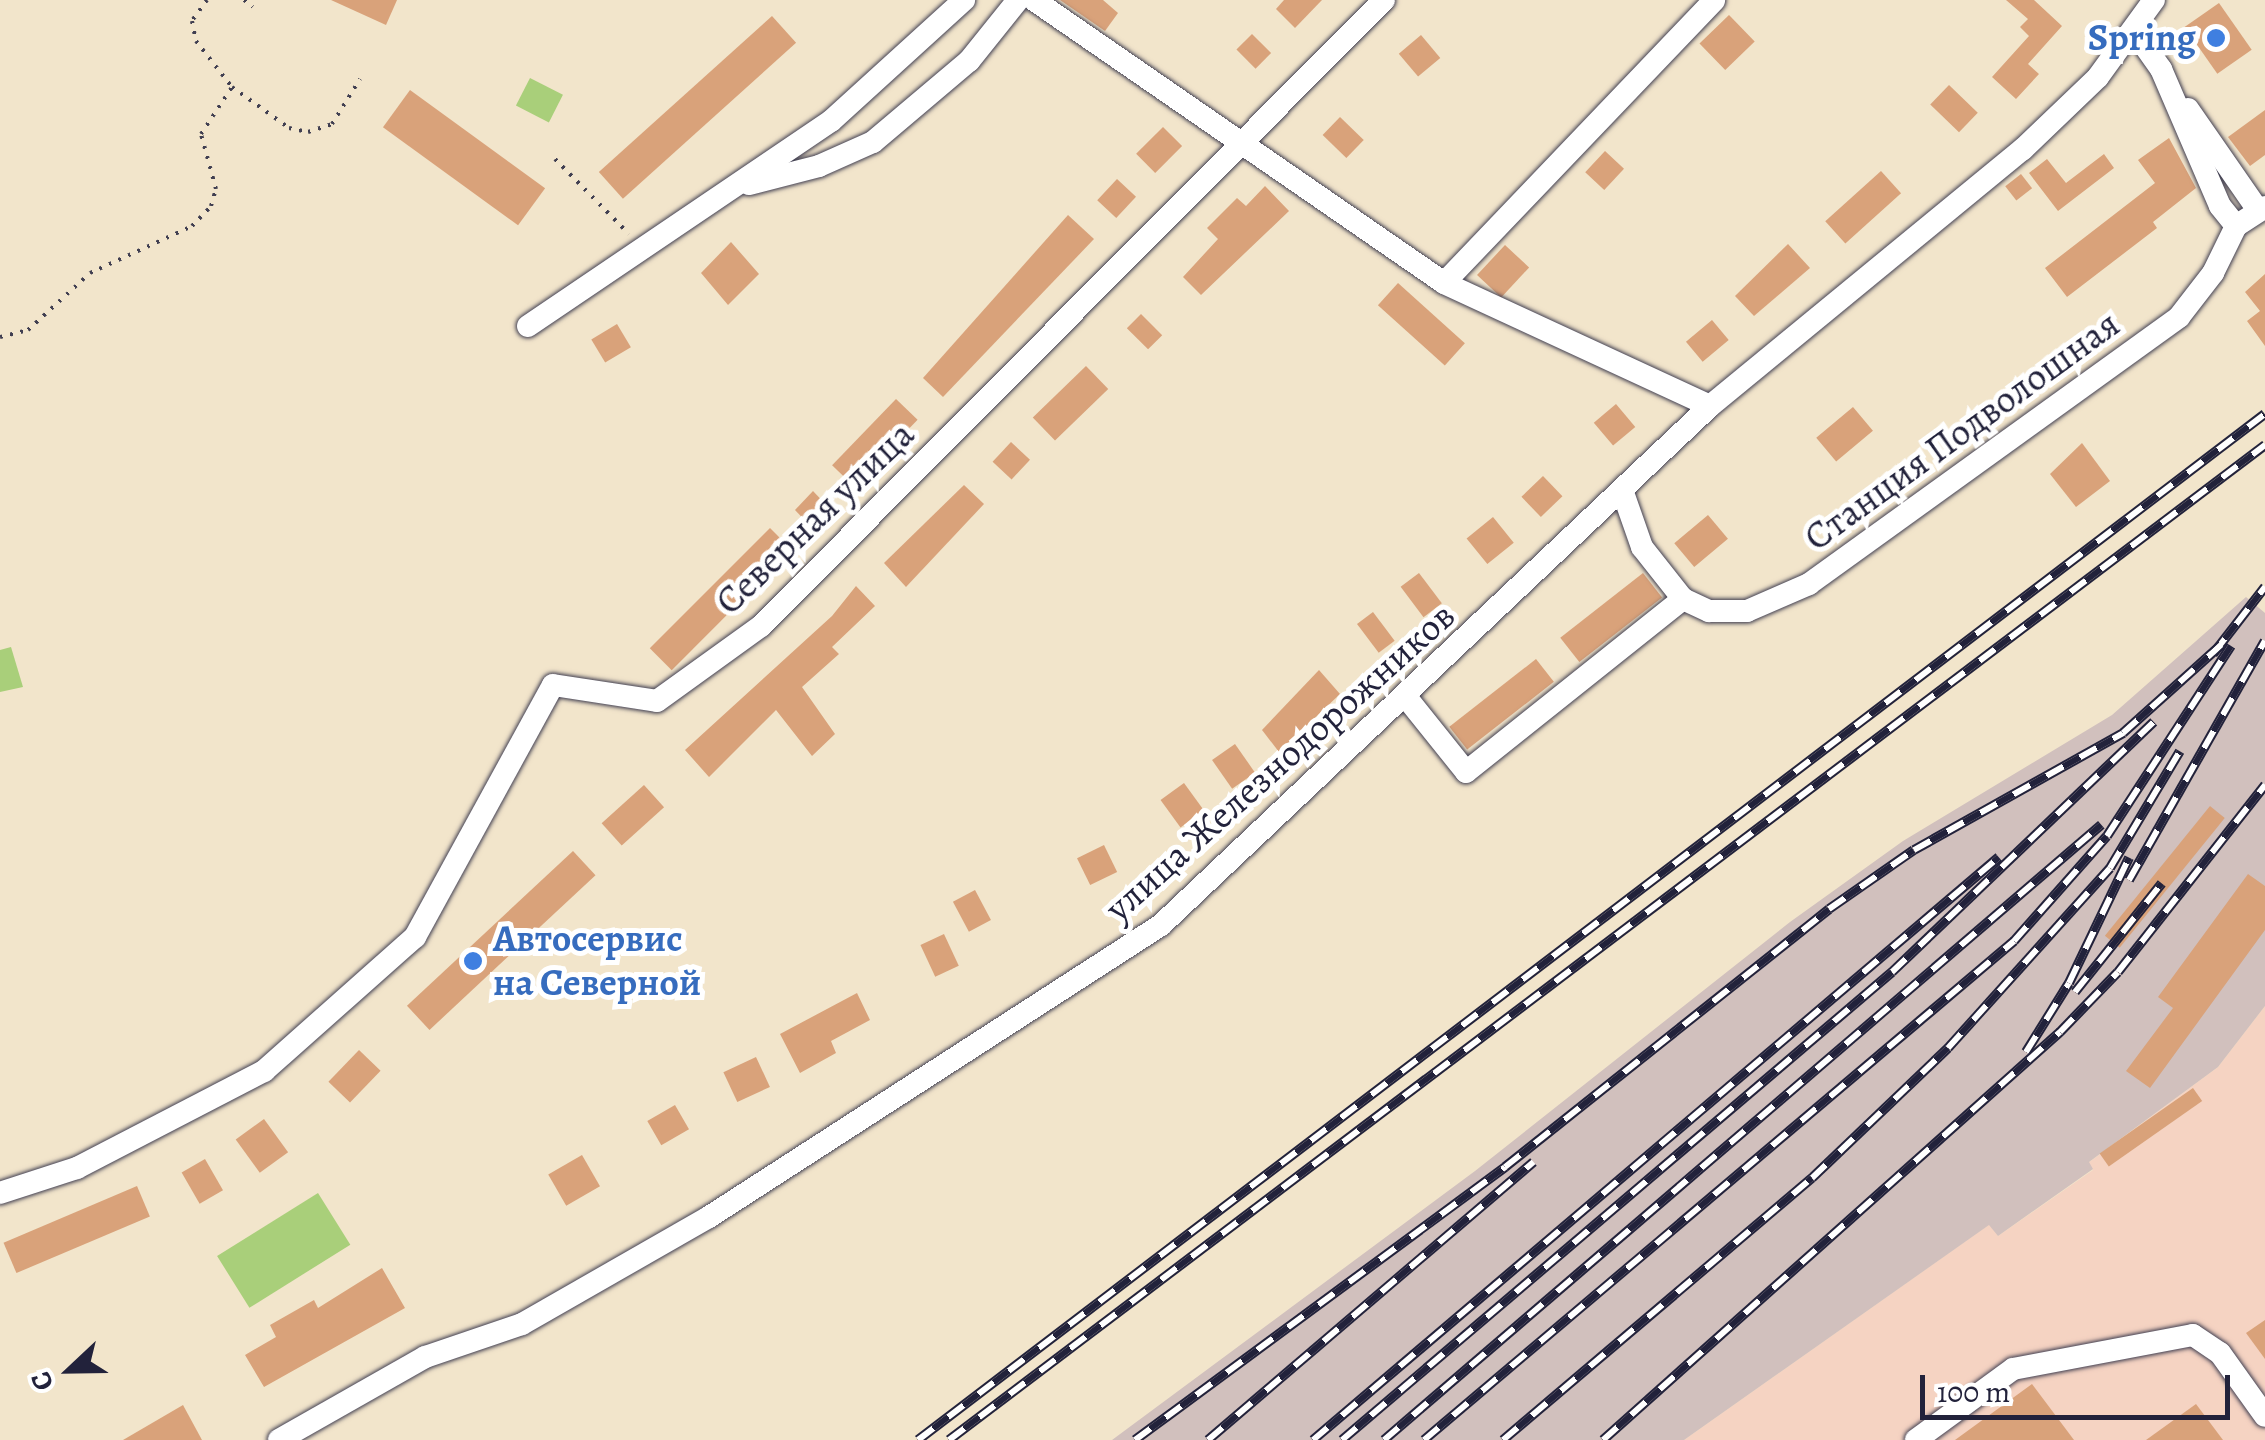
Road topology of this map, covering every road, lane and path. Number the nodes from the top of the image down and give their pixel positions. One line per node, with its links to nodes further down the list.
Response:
1 (207, 0): 13 (path)
2 (244, 0): 9 (path)
3 (964, 0): 16 (street)
4 (1018, 0): 16 (street)
5 (1034, 0): 14 (street)
6 (1384, 0): 14 (street, Северная улица)
7 (1714, 0): 20 (street)
8 (2154, 0): 10 (street, улица Железнодорожников)
9 (252, 7)
10 (2134, 31): 11 (street); 23 (street, улица Железнодорожников)
11 (2161, 69): 17 (street); 18 (street)
12 (360, 79): 13 (path)
13 (232, 86): 22 (path)
14 (1242, 141): 20 (street); 27 (street, Северная улица)
15 (555, 159): 19 (path)
16 (736, 188): 19 (street)
17 (2261, 209): 18 (street)
18 (2236, 226): 25 (street, Станция Подволошная)
19 (643, 249): 21 (street)
20 (1444, 283): 23 (street)
21 (528, 326)
22 (0, 337)
23 (1710, 406): 24 (street, улица Железнодорожников)
24 (1622, 490): 25 (street); 26 (street, улица Железнодорожников)
25 (1684, 599): 26 (street)
26 (1406, 697): 29 (street, улица Железнодорожников)
27 (0, 1193)
28 (2265, 1416): 30 (street)
29 (279, 1440)
30 (1916, 1440)

